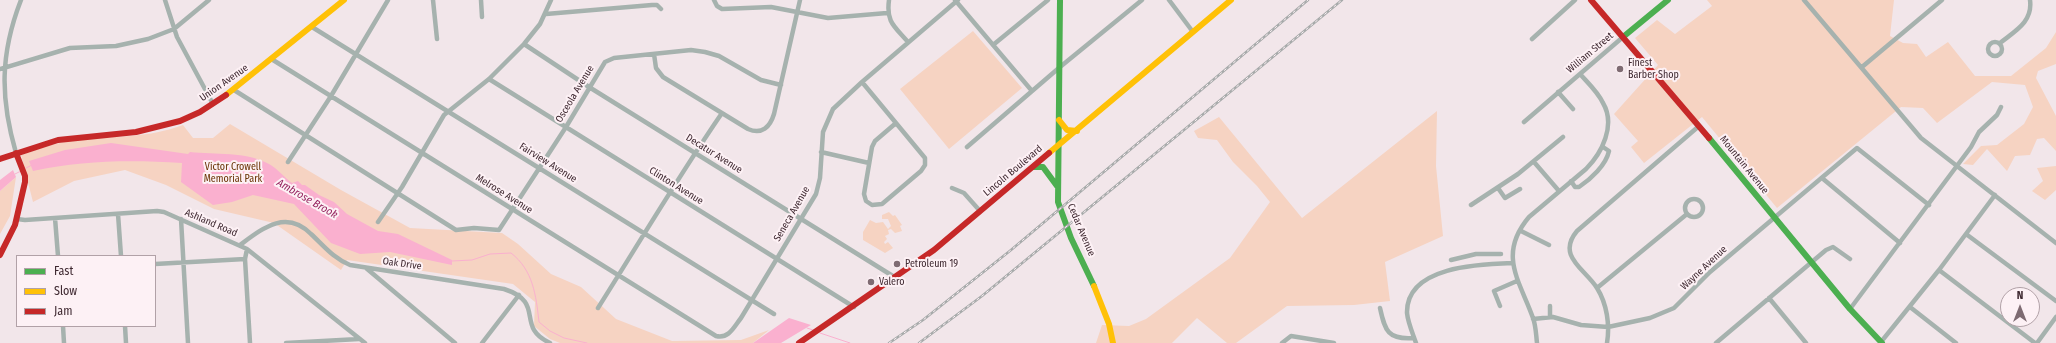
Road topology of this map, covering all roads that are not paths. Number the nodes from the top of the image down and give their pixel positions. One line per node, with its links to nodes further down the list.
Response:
1 (22, 0): 44 (street)
2 (165, 0): 30 (street)
3 (209, 0): 30 (street)
4 (344, 0): 29 (main road, Union Avenue)
5 (388, 0): 39 (street)
6 (433, 0): 33 (street)
7 (481, 0): 28 (street)
8 (551, 0): 27 (street)
9 (714, 0): 25 (street)
10 (800, 0): 25 (street)
11 (889, 0): 26 (street)
12 (956, 0): 35 (street, Seneca Avenue); 38 (street)
13 (1048, 0): 38 (street)
14 (1060, 0): 42 (main road, Cedar Avenue)
15 (1142, 0): 42 (street)
16 (1169, 0): 31 (street)
17 (1230, 0): 31 (main road, Lincoln Boulevard)
18 (1575, 0): 34 (street)
19 (1591, 0): 32 (main road, Mountain Avenue)
20 (1668, 0): 32 (main road, William Street)
21 (1804, 0): 43 (street)
22 (1942, 0): 43 (street)
23 (2030, 0): 36 (street)
24 (661, 9): 27 (street)
25 (797, 13): 26 (street); 48 (street)
26 (887, 13): 35 (street)
27 (546, 14): 37 (street)
28 (482, 17)
29 (312, 27): 39 (street, Fairview Avenue); 41 (main road, Union Avenue)
30 (174, 29): 44 (street); 54 (street)
31 (1193, 32): 64 (main road, Lincoln Boulevard)
32 (1623, 38): 45 (street, William Street); 62 (main road, Mountain Avenue)
33 (437, 39)
34 (1532, 39)
35 (908, 42): 47 (street, Seneca Avenue)
36 (2000, 43)
37 (524, 44): 46 (street); 49 (street, Decatur Avenue)
38 (993, 46): 51 (street)
39 (356, 54): 53 (street); 57 (street, Fairview Avenue)
40 (654, 54): 48 (street, Osceola Avenue); 49 (street, Osceola Avenue); 58 (street)
41 (273, 60): 50 (main road, Union Avenue); 53 (street, Melrose Avenue)
42 (1060, 67): 51 (street); 59 (main road, Cedar Avenue)
43 (1862, 67): 78 (street)
44 (1, 69): 72 (street)
45 (1580, 74): 52 (street, William Street); 69 (street)
46 (489, 79): 57 (street); 63 (street, Clinton Avenue)
47 (862, 82): 61 (street); 71 (street, Seneca Avenue)
48 (781, 85): 58 (street)
49 (589, 87): 63 (street, Osceola Avenue); 70 (street, Decatur Avenue)
50 (234, 90): 54 (main road, Union Avenue); 65 (street)
51 (1032, 91): 68 (street)
52 (1558, 92): 56 (street); 60 (street, William Street)
53 (331, 96): 65 (street); 73 (street, Melrose Avenue)
54 (213, 104): 72 (main road, Union Avenue)
55 (2001, 107): 78 (street)
56 (1573, 109)
57 (448, 112): 73 (street); 79 (street, Fairview Avenue)
58 (722, 113): 70 (street)
59 (1059, 120): 64 (main road); 67 (main road, Cedar Avenue)
60 (1524, 122)
61 (896, 123): 77 (street); 77 (street)
62 (1699, 126): 99 (main road, Mountain Avenue); 130 (street)
63 (566, 127): 79 (street, Osceola Avenue); 88 (street, Clinton Avenue)
64 (1076, 131): 67 (main road, Lincoln Boulevard)
65 (305, 136): 75 (street); 89 (street)
66 (1563, 137): 76 (street)
67 (1059, 146): 80 (main road, Lincoln Boulevard); 86 (main road, Cedar Avenue)
68 (967, 147)
69 (1602, 147): 82 (street); 82 (street)
70 (694, 152): 88 (street); 98 (street, Decatur Avenue)
71 (821, 152): 77 (street); 98 (street, Seneca Avenue)
72 (16, 153): 74 (main road, Union Avenue); 100 (main road)
73 (421, 153): 89 (street); 93 (street, Melrose Avenue)
74 (0, 159)
75 (288, 162)
76 (1534, 162): 84 (street); 87 (street)
77 (869, 163)
78 (1957, 165): 90 (street); 92 (street)
79 (538, 167): 93 (street, Osceola Avenue); 105 (street, Fairview Avenue)
80 (1033, 168): 86 (main road); 94 (main road, Lincoln Boulevard)
81 (1822, 178): 92 (street, Wayne Avenue); 99 (street, Wayne Avenue); 107 (street)
82 (1571, 181): 87 (street)
83 (952, 188): 94 (street)
84 (1498, 188): 85 (street); 91 (street)
85 (1520, 189)
86 (1058, 190): 164 (main road, Cedar Avenue)
87 (1559, 191): 103 (street)
88 (669, 192): 105 (street); 118 (street, Clinton Avenue)
89 (397, 194): 93 (street, Osceola Avenue); 102 (street)
90 (1995, 195): 104 (street); 106 (street)
91 (1471, 205)
92 (1929, 205): 107 (street)
93 (512, 210): 127 (street, Melrose Avenue)
94 (980, 211): 128 (main road, Lincoln Boulevard)
95 (118, 214): 97 (street, Ashland Road); 101 (street, Ashland Road); 115 (street)
96 (1687, 214): 130 (street)
97 (55, 218): 100 (street, Ashland Road); 114 (street)
98 (801, 218): 118 (street, Seneca Avenue); 128 (street, Decatur Avenue)
99 (1775, 218): 121 (main road, Mountain Avenue); 148 (street, Wayne Avenue)
100 (17, 219): 113 (main road)
101 (181, 220): 108 (street, Ashland Road); 120 (street)
102 (378, 222)
103 (1521, 230): 109 (street); 122 (street)
104 (1966, 234): 126 (street); 134 (street)
105 (645, 235): 127 (street); 133 (street, Fairview Avenue)
106 (2055, 241)
107 (1900, 243): 141 (street)
108 (240, 245): 110 (street, Ashland Road); 125 (street, Oak Drive)
109 (1549, 245)
110 (247, 249): 116 (street); 151 (street, Ashland Road)
111 (1476, 254): 112 (street); 119 (street); 124 (street)
112 (1501, 254)
113 (0, 255)
114 (58, 255)
115 (121, 255)
116 (246, 259): 120 (street); 157 (street)
117 (1850, 259): 121 (street)
118 (776, 260): 133 (street, Seneca Avenue); 137 (street, Clinton Avenue)
119 (1451, 260)
120 (182, 262): 123 (street); 156 (street)
121 (1812, 262): 132 (street); 141 (main road, Mountain Avenue)
122 (1513, 263): 124 (street); 129 (street)
123 (156, 264)
124 (1478, 265): 150 (street)
125 (366, 268): 131 (street, Oak Drive); 160 (street)
126 (1940, 270): 138 (street); 173 (street)
127 (619, 276): 139 (street); 149 (street, Melrose Avenue)
128 (896, 278): 137 (main road, Lincoln Boulevard)
129 (1516, 281): 135 (street); 145 (street)
130 (1597, 288): 148 (street)
131 (519, 295): 161 (street); 162 (street)
132 (1769, 298): 170 (street); 171 (street)
133 (752, 300): 142 (street, Fairview Avenue); 149 (street, Seneca Avenue)
134 (2056, 301)
135 (1500, 306)
136 (1550, 306): 143 (street)
137 (854, 307): 163 (main road, Lincoln Boulevard)
138 (1910, 307): 153 (street); 172 (street)
139 (598, 308)
140 (1380, 308): 150 (street)
141 (1850, 309): 153 (main road, Mountain Avenue)
142 (774, 314)
143 (1550, 317): 145 (street, Wayne Avenue); 148 (street, Wayne Avenue)
144 (2056, 317): 173 (street)
145 (1533, 319): 168 (street)
146 (63, 327): 154 (street)
147 (125, 327): 155 (street)
148 (1608, 327): 169 (street)
149 (727, 335)
150 (1414, 338): 167 (street)
151 (359, 339): 152 (street); 159 (street, Ashland Road)
152 (312, 342): 158 (street)
153 (1881, 342)
154 (64, 343)
155 (126, 343)
156 (188, 343)
157 (250, 343)
158 (286, 343)
159 (365, 343)
160 (455, 343)
161 (482, 343)
162 (550, 343)
163 (799, 343)
164 (1113, 343)
165 (1282, 343): 166 (street)
166 (1334, 343)
167 (1416, 343)
168 (1537, 343)
169 (1607, 343)
170 (1716, 343)
171 (1806, 343)
172 (1956, 343)
173 (2036, 343)

